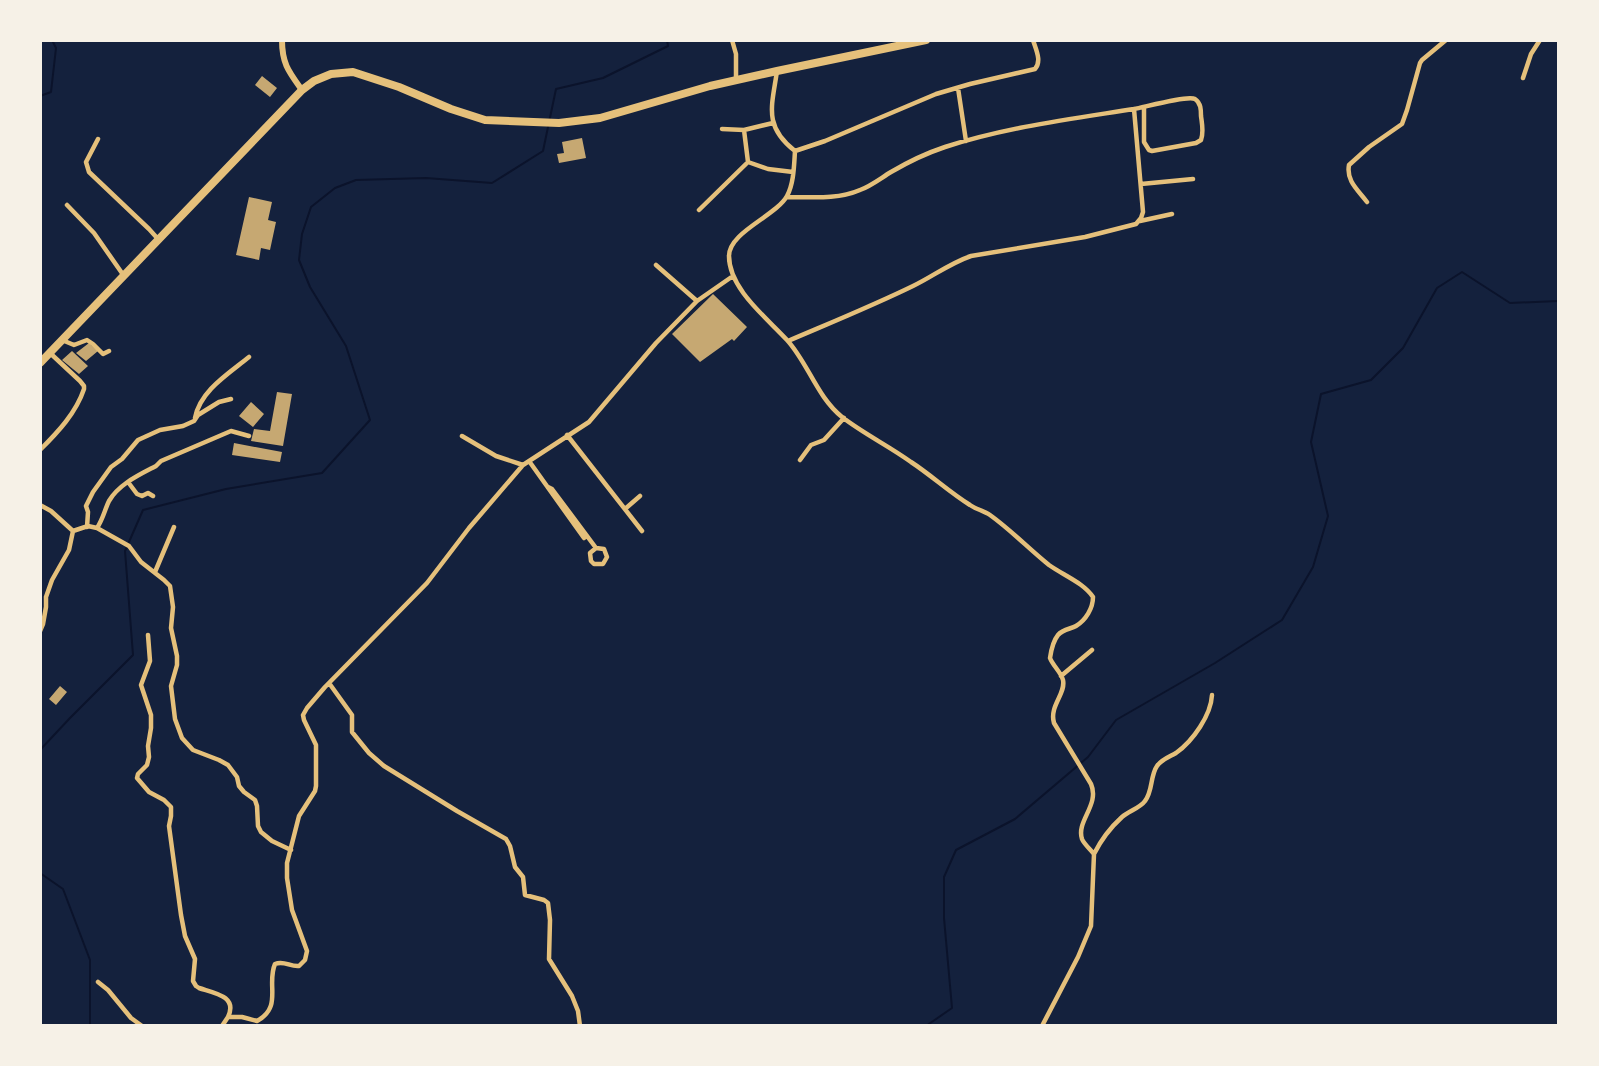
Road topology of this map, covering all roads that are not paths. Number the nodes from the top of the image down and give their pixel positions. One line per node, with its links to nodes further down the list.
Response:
1 (282, 40): 11 (street)
2 (732, 40): 9 (street)
3 (926, 40): 7 (highway)
4 (1033, 40): 10 (street)
5 (1446, 40): 25 (street)
6 (1540, 40): 8 (street)
7 (777, 71): 9 (highway); 14 (street)
8 (1523, 78)
9 (736, 80): 11 (highway)
10 (958, 88): 18 (street); 19 (street)
11 (302, 90): 30 (highway)
12 (1144, 107): 12 (street); 13 (street)
13 (1134, 109): 18 (street); 23 (street)
14 (772, 123): 16 (street); 19 (street)
15 (722, 129): 16 (street)
16 (744, 130): 20 (street)
17 (98, 139): 30 (street)
18 (966, 141): 24 (street)
19 (795, 151): 21 (street)
20 (748, 162): 21 (street); 27 (street)
21 (793, 172): 24 (street)
22 (1193, 179): 23 (street)
23 (1141, 184): 29 (street)
24 (787, 197): 33 (street)
25 (1367, 202)
26 (67, 205): 32 (street)
27 (699, 210)
28 (1172, 214): 29 (street)
29 (1140, 220): 36 (street)
30 (158, 239): 32 (highway)
31 (656, 265): 34 (street)
32 (124, 276): 35 (highway)
33 (734, 276): 34 (street); 36 (street)
34 (697, 301): 44 (street)
35 (62, 340): 37 (street); 38 (highway)
36 (788, 341): 42 (street)
37 (109, 351)
38 (50, 353): 40 (highway); 47 (street)
39 (249, 357): 43 (street)
40 (40, 363)
41 (231, 399): 43 (street)
42 (844, 418): 48 (street); 66 (street)
43 (194, 421): 56 (street)
44 (567, 435): 49 (street); 55 (street)
45 (249, 436): 51 (street)
46 (462, 436): 50 (street)
47 (40, 450)
48 (800, 460)
49 (529, 461): 50 (street); 61 (street)
50 (523, 465): 67 (street)
51 (128, 482): 52 (street); 58 (street)
52 (153, 496)
53 (640, 496): 55 (street)
54 (40, 505): 59 (street)
55 (625, 508): 60 (street)
56 (87, 526): 58 (street); 59 (street)
57 (174, 527): 62 (street)
58 (97, 528): 62 (street)
59 (73, 531): 63 (street)
60 (642, 531)
61 (594, 549)
62 (155, 572): 69 (street)
63 (40, 630)
64 (148, 635): 72 (street)
65 (1092, 650): 66 (street)
66 (1061, 676): 70 (street)
67 (329, 683): 69 (street); 76 (street)
68 (1212, 695): 70 (street)
69 (291, 850): 73 (street)
70 (1094, 854): 77 (street)
71 (98, 981): 74 (street)
72 (228, 1017): 73 (street); 75 (street)
73 (257, 1023)
74 (142, 1026)
75 (222, 1026)
76 (580, 1026)
77 (1042, 1026)

